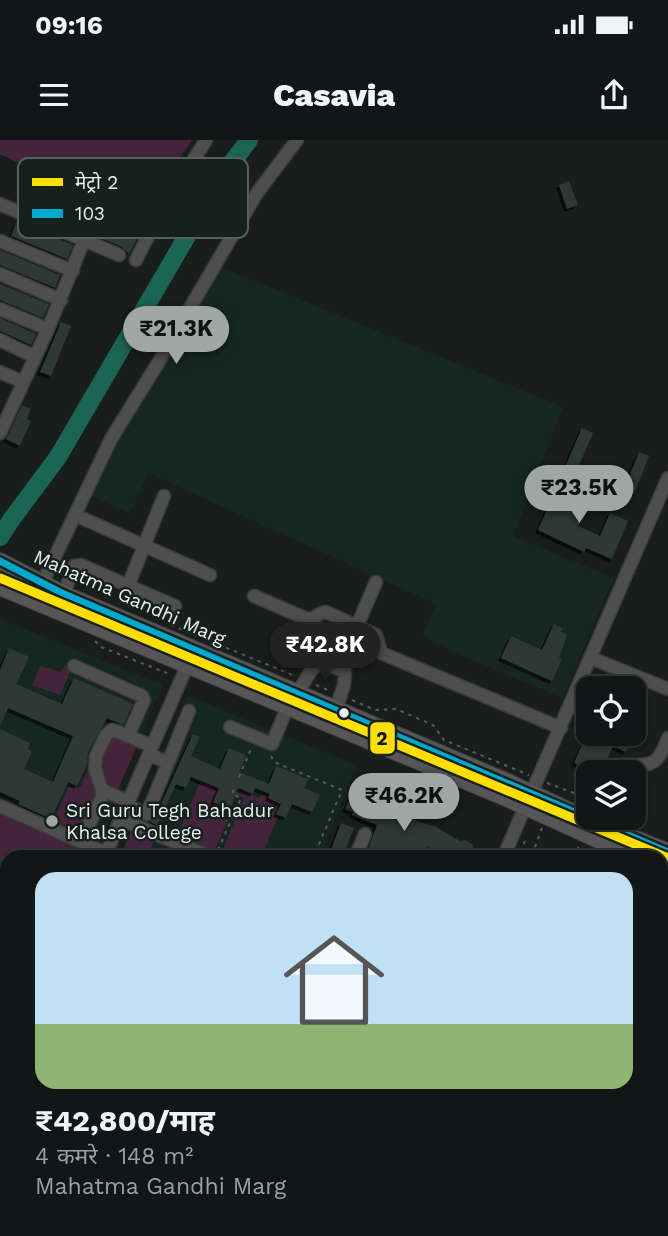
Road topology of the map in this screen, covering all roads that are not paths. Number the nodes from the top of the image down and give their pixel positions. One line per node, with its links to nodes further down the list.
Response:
1 (206, 140): 3 (street)
2 (297, 140): 5 (street)
3 (195, 158)
4 (0, 204): 6 (street)
5 (248, 208)
6 (18, 212)
7 (79, 238): 10 (street)
8 (147, 238): 13 (street)
9 (231, 238): 32 (street)
10 (84, 240): 12 (street); 14 (street)
11 (0, 241): 14 (street)
12 (119, 255)
13 (136, 260)
14 (73, 271): 16 (street)
15 (0, 274): 16 (street)
16 (61, 300): 18 (street)
17 (0, 309): 18 (street)
18 (48, 329): 20 (street)
19 (0, 341): 20 (street)
20 (35, 357): 22 (street)
21 (0, 372): 22 (street)
22 (23, 382): 23 (street)
23 (5, 407): 24 (street)
24 (0, 433)
25 (668, 478): 40 (street)
26 (164, 496): 28 (street)
27 (84, 519): 28 (street)
28 (144, 547): 30 (street); 33 (street)
29 (13, 567): 32 (main road, Mahatma Gandhi Marg); 34 (main road)
30 (210, 575)
31 (376, 582): 38 (street)
32 (42, 584): 35 (main road, Mahatma Gandhi Marg)
33 (128, 586): 35 (street); 37 (street)
34 (8, 590): 39 (main road, Mahatma Gandhi Marg)
35 (64, 594): 39 (main road, Mahatma Gandhi Marg)
36 (254, 596): 38 (street)
37 (175, 606)
38 (357, 626): 47 (street)
39 (191, 657): 43 (main road, Mahatma Gandhi Marg); 50 (street)
40 (591, 658): 42 (street); 47 (street)
41 (74, 666): 48 (street)
42 (668, 689)
43 (297, 693): 44 (main road, Mahatma Gandhi Marg); 44 (street); 46 (street); 54 (main road, Mahatma Gandhi Marg)
44 (338, 702): 54 (main road, Mahatma Gandhi Marg)
45 (188, 711): 51 (street)
46 (230, 727)
47 (561, 728): 54 (street)
48 (128, 736): 50 (street); 53 (street)
49 (668, 738): 52 (street)
50 (151, 750): 51 (street); 55 (street)
51 (168, 763): 55 (street)
52 (646, 765)
53 (102, 790): 55 (street); 61 (street)
54 (532, 793): 57 (main road, Mahatma Gandhi Marg); 66 (street); 67 (main road, Mahatma Gandhi Marg)
55 (127, 803): 58 (street)
56 (0, 806): 61 (street)
57 (576, 811)
58 (120, 819): 63 (street); 64 (street)
59 (619, 830): 68 (main road, Mahatma Gandhi Marg)
60 (365, 834): 65 (street)
61 (81, 842): 62 (street)
62 (96, 850)
63 (107, 850)
64 (195, 850)
65 (358, 850)
66 (507, 850)
67 (607, 850)
68 (664, 850)

